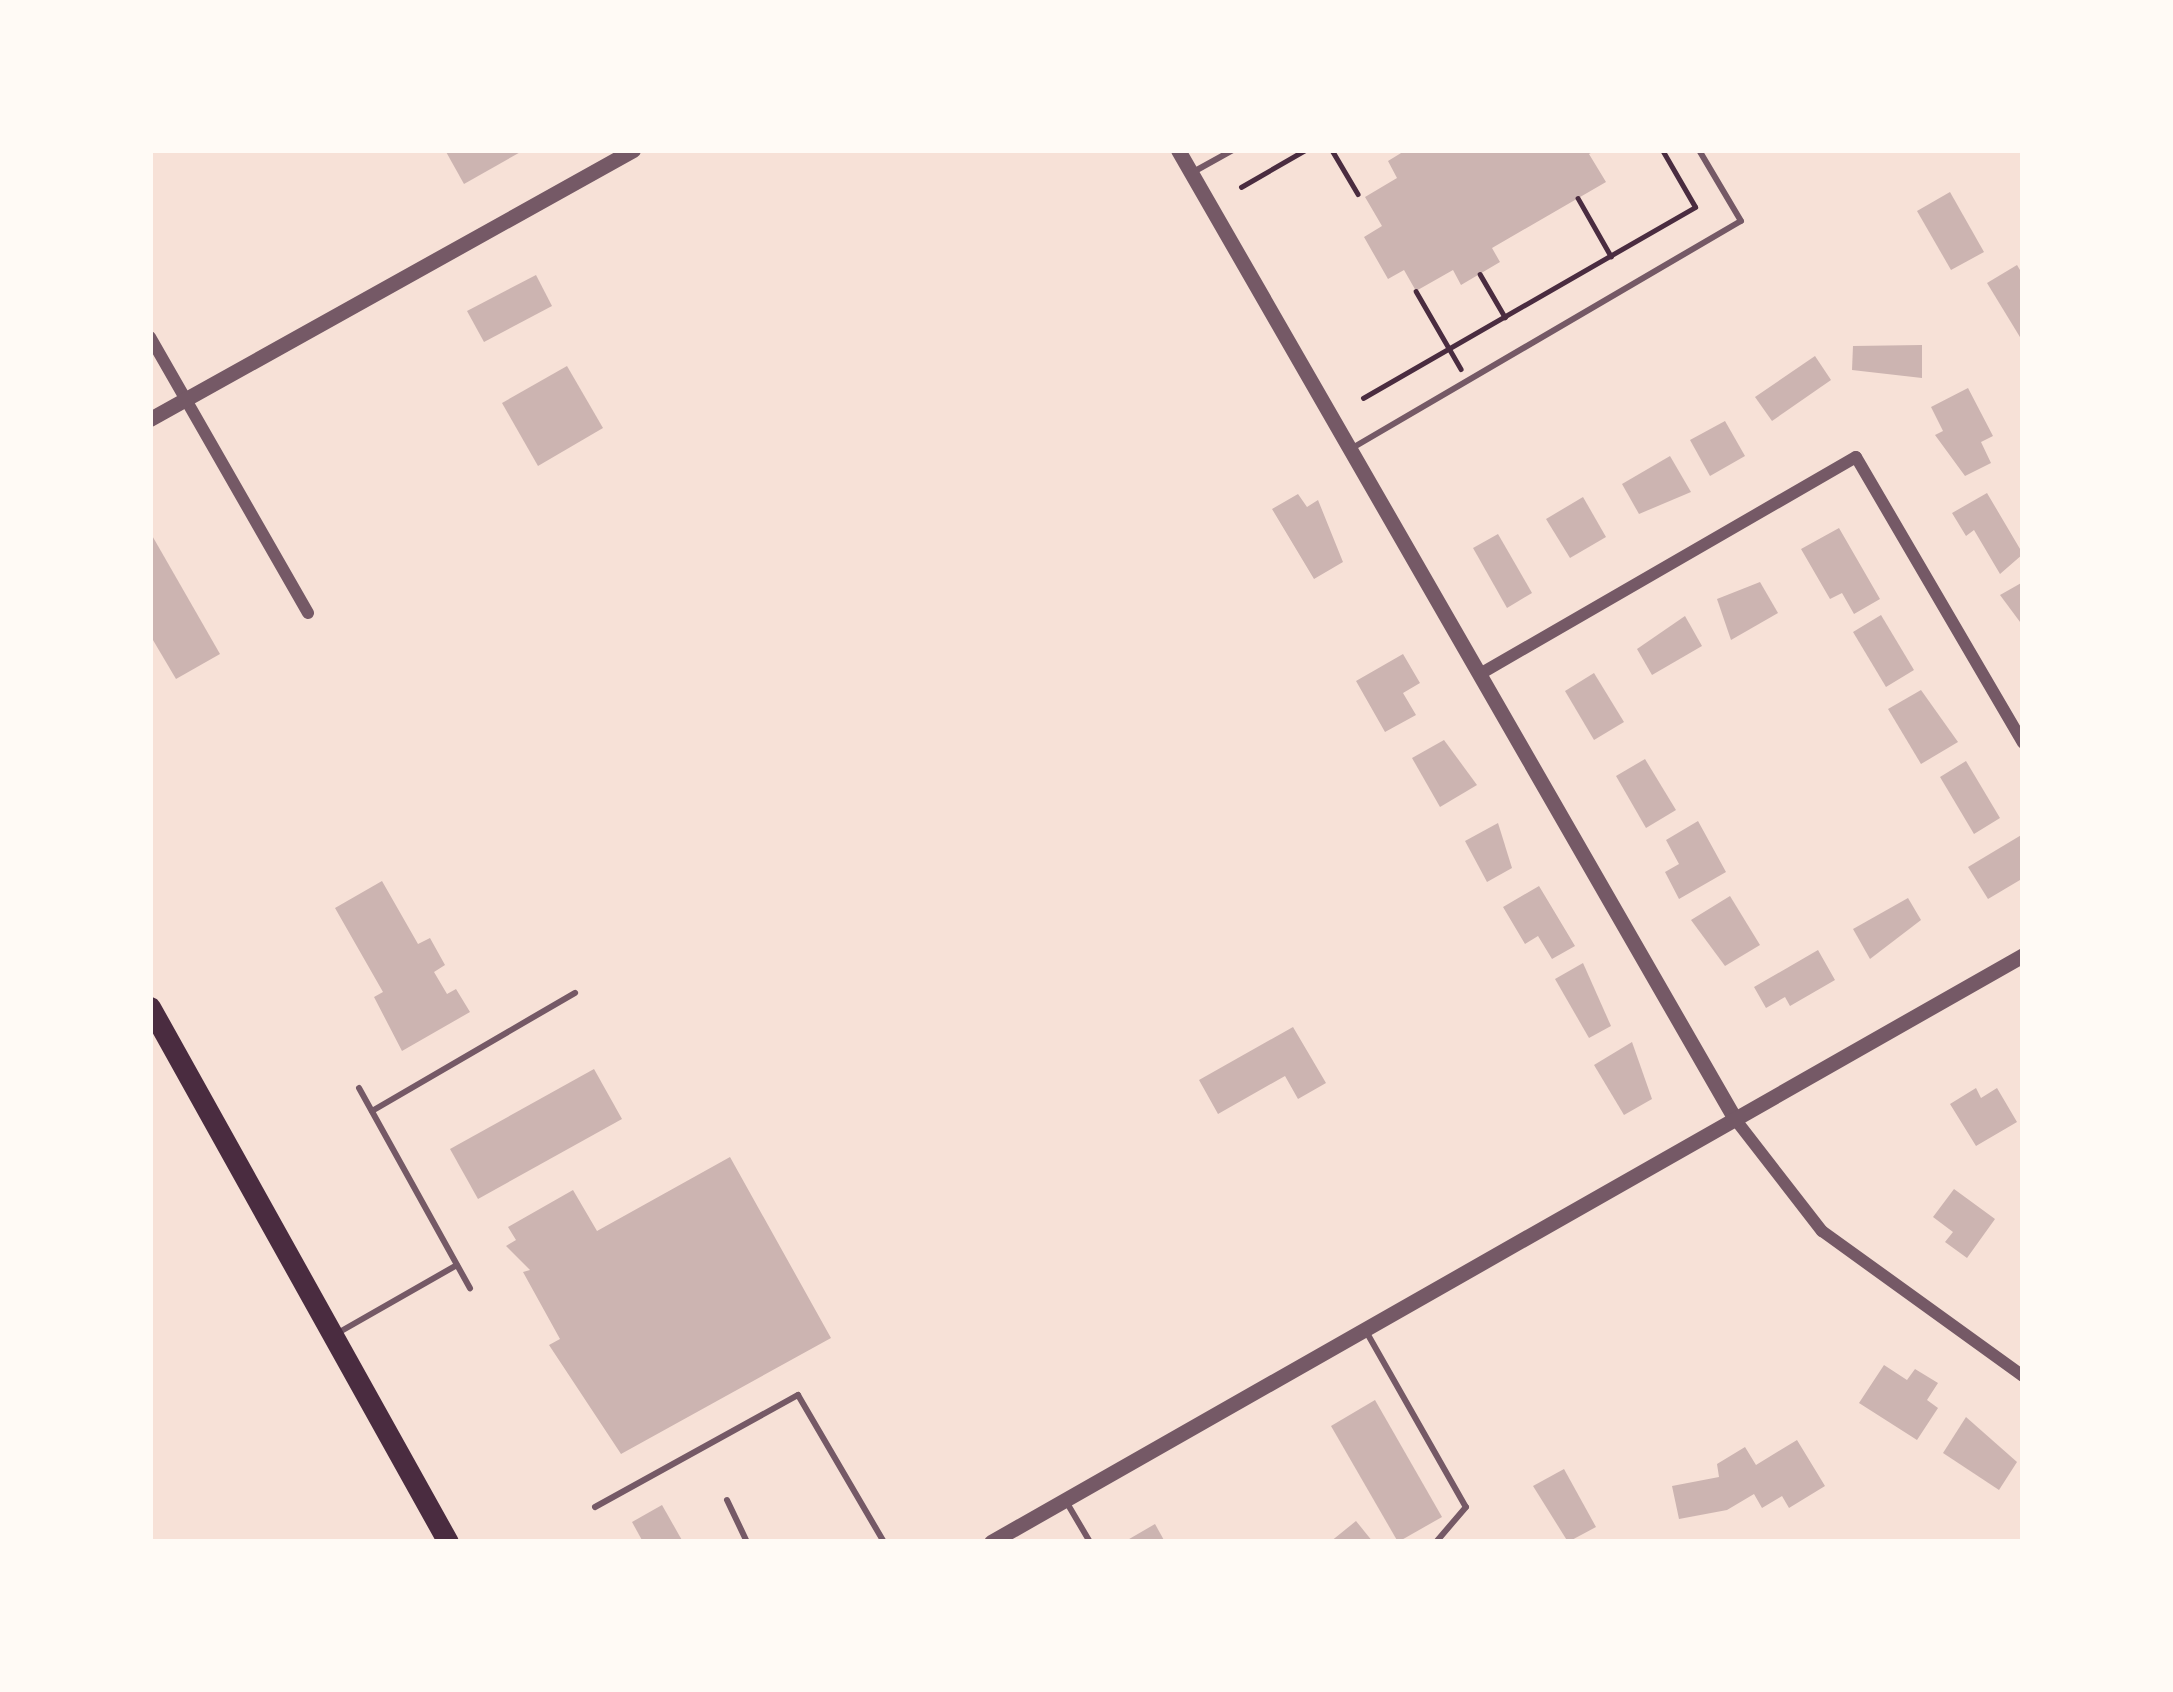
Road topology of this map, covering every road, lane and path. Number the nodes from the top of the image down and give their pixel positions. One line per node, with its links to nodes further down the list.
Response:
1 (633, 150): 20 (street)
2 (1178, 150): 8 (street)
3 (1233, 150): 8 (lane)
4 (1305, 150): 9 (path)
5 (1332, 150): 10 (path)
6 (1662, 150): 12 (path)
7 (1699, 150): 22 (lane)
8 (1192, 173): 22 (street)
9 (1241, 187)
10 (1358, 194)
11 (1578, 198): 12 (path)
12 (1611, 256): 15 (path)
13 (1480, 274): 15 (path)
14 (1416, 291): 17 (path)
15 (1504, 317): 17 (path)
16 (150, 337): 20 (street)
17 (1449, 349): 18 (path); 19 (path)
18 (1461, 368)
19 (1363, 398)
20 (186, 399): 21 (street); 23 (street)
21 (150, 419)
22 (1350, 449): 24 (street)
23 (308, 613)
24 (1480, 674): 25 (street); 31 (street)
25 (2023, 742)
26 (2023, 955): 31 (street)
27 (575, 993): 30 (lane)
28 (150, 1007): 35 (main road)
29 (358, 1088): 30 (lane)
30 (372, 1112): 32 (lane)
31 (1735, 1119): 34 (street); 36 (street)
32 (457, 1264): 33 (lane); 35 (lane)
33 (470, 1288)
34 (1366, 1330): 38 (street); 45 (lane)
35 (333, 1335): 40 (main road)
36 (2023, 1376)
37 (727, 1500): 41 (lane)
38 (1066, 1500): 43 (street); 44 (lane)
39 (596, 1507): 42 (lane)
40 (448, 1542)
41 (747, 1542)
42 (884, 1542)
43 (991, 1542)
44 (1090, 1542)
45 (1436, 1542)

